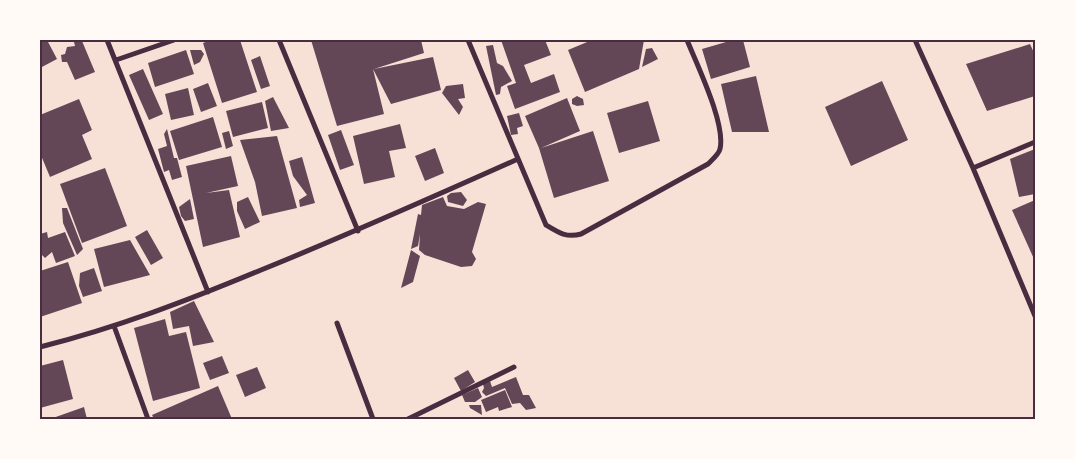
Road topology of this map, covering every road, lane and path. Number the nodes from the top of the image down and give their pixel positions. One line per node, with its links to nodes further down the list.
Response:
1 (107, 40): 7 (street)
2 (174, 40): 7 (street)
3 (279, 40): 11 (street)
4 (468, 40): 9 (street)
5 (687, 40): 9 (street)
6 (915, 40): 10 (street)
7 (116, 60): 12 (street)
8 (1035, 142): 10 (street)
9 (518, 159): 11 (street)
10 (973, 168): 13 (street)
11 (358, 231): 12 (street)
12 (208, 292): 15 (street)
13 (1035, 316)
14 (337, 323): 19 (street)
15 (114, 326): 16 (street); 18 (street)
16 (40, 347)
17 (514, 367): 20 (street)
18 (148, 419)
19 (373, 419)
20 (408, 419)

